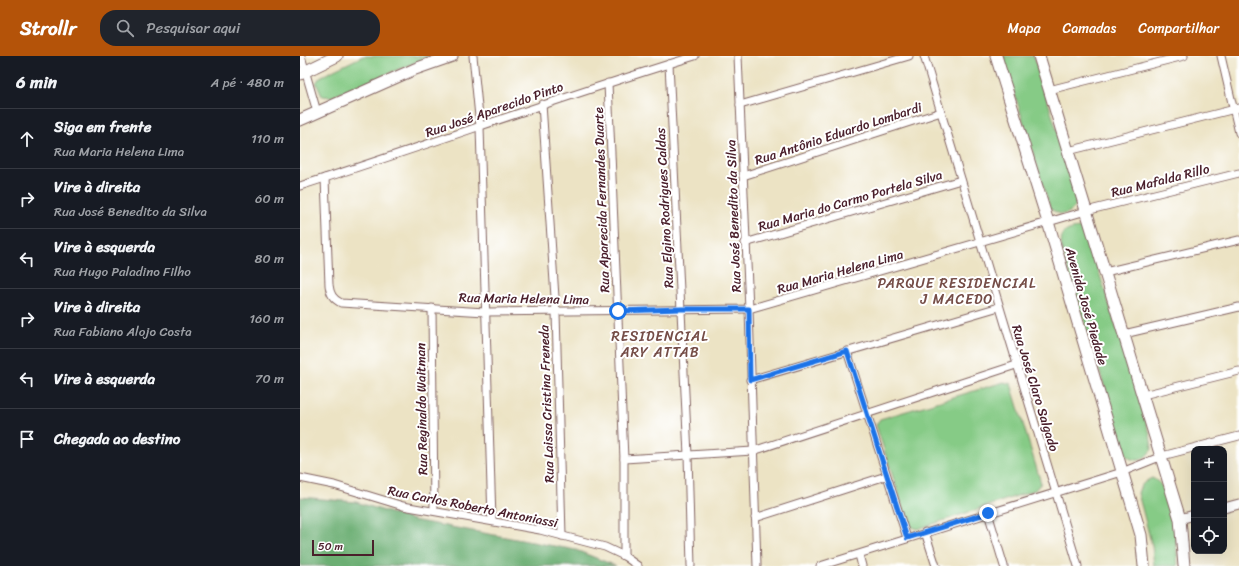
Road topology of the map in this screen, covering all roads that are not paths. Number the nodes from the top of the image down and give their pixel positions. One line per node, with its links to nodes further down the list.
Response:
1 (301, 56): 14 (street)
2 (337, 56): 14 (main road)
3 (452, 56): 20 (main road)
4 (473, 56): 23 (street)
5 (696, 56): 13 (street, Rua José Aparecido Pinto)
6 (738, 56): 18 (street, Rua José Benedito da Silva)
7 (909, 56): 18 (street)
8 (924, 56): 21 (street, Rua José Claro Salgado)
9 (996, 56): 32 (main road, Avenida José Piedade)
10 (1039, 56): 16 (main road, Avenida José Piedade)
11 (1184, 56): 16 (street)
12 (1221, 56): 19 (street)
13 (669, 64): 15 (street, Rua José Aparecido Pinto); 40 (street, Rua Elgino Rodrigues Caldas)
14 (302, 72): 20 (street)
15 (608, 83): 17 (street, Rua José Aparecido Pinto); 42 (street, Rua Aparecida Fernandes Duarte)
16 (1050, 90): 25 (main road, Avenida José Piedade)
17 (542, 104): 23 (street, Rua José Aparecido Pinto); 44 (street, Rua Laissa Cristina Freneda)
18 (740, 105): 27 (street, Rua José Benedito da Silva)
19 (1236, 109): 24 (street); 25 (street)
20 (317, 112): 22 (main road)
21 (941, 112): 27 (street, Rua Antônio Eduardo Lombardi); 29 (street, Rua José Claro Salgado)
22 (300, 120)
23 (480, 127): 28 (street, Rua José Aparecido Pinto); 43 (street)
24 (1239, 132)
25 (1068, 151): 31 (main road, Avenida José Piedade)
26 (1239, 173): 31 (street, Rua Mafalda Rillo)
27 (743, 176): 34 (street, Rua José Benedito da Silva)
28 (325, 178): 30 (street, Rua José Aparecido Pinto); 39 (street, Rua Maria Helena Lima)
29 (961, 180): 34 (street, Rua Maria do Carmo Portela Silva); 35 (street, Rua José Claro Salgado)
30 (300, 186)
31 (1086, 211): 32 (street, Rua Maria Helena Lima); 36 (main road, Avenida José Piedade)
32 (1048, 222): 35 (street, Rua Maria Helena Lima); 57 (main road, Avenida José Piedade)
33 (1239, 240): 36 (street)
34 (745, 243): 41 (street, Rua José Benedito da Silva)
35 (980, 243): 37 (street, Rua José Claro Salgado); 41 (street, Rua Maria Helena Lima)
36 (1105, 272): 45 (main road, Avenida José Piedade)
37 (999, 307): 46 (street); 47 (street, Rua José Claro Salgado)
38 (1239, 307): 45 (street)
39 (432, 308): 43 (street, Rua Maria Helena Lima); 63 (street, Rua Reginaldo Waitman)
40 (681, 309): 41 (street, Rua Maria Helena Lima); 42 (street, Rua Maria Helena Lima); 54 (street, Rua Elgino Rodrigues Caldas)
41 (749, 309): 49 (street, Rua José Benedito da Silva)
42 (618, 311): 44 (street, Rua Maria Helena Lima); 56 (street, Rua Aparecida Fernandes Duarte)
43 (485, 312): 44 (street, Rua Maria Helena Lima); 68 (street)
44 (556, 312): 70 (street, Rua Laissa Cristina Freneda)
45 (1124, 334): 50 (main road, Avenida José Piedade)
46 (847, 351): 49 (street); 51 (street)
47 (1016, 365): 51 (street); 60 (street, Rua José Claro Salgado)
48 (1239, 371): 50 (street)
49 (750, 380): 53 (street, Rua José Benedito da Silva)
50 (1143, 395): 55 (main road, Avenida José Piedade)
51 (867, 414): 53 (street); 58 (street)
52 (1239, 436): 55 (street)
53 (753, 451): 54 (street); 66 (street, Rua José Benedito da Silva)
54 (688, 455): 56 (street); 75 (street, Rua Elgino Rodrigues Caldas)
55 (1162, 456): 57 (street); 67 (main road, Avenida José Piedade)
56 (624, 459): 73 (street, Rua Aparecida Fernandes Duarte)
57 (1122, 472): 60 (street); 82 (main road, Avenida José Piedade)
58 (886, 476): 66 (street); 71 (street)
59 (300, 478): 63 (street, Rua Carlos Roberto Antoniassi)
60 (1056, 492): 64 (street); 81 (street, Rua José Claro Salgado)
61 (1239, 504): 62 (street)
62 (1227, 507)
63 (434, 510): 68 (street, Rua Carlos Roberto Antoniassi)
64 (988, 513): 69 (street); 80 (street)
65 (1191, 516): 67 (street)
66 (755, 518): 76 (street, Rua José Benedito da Silva)
67 (1180, 519): 83 (main road, Avenida José Piedade)
68 (492, 520): 70 (street, Rua Carlos Roberto Antoniassi)
69 (926, 532): 71 (street); 79 (street)
70 (562, 536): 73 (street, Rua Carlos Roberto Antoniassi)
71 (907, 538): 72 (street)
72 (859, 555): 77 (street); 78 (street)
73 (624, 556): 74 (street, Rua Carlos Roberto Antoniassi)
74 (638, 566)
75 (691, 566)
76 (757, 566)
77 (820, 566)
78 (862, 566)
79 (936, 566)
80 (1004, 566)
81 (1078, 566)
82 (1144, 566)
83 (1184, 566)

